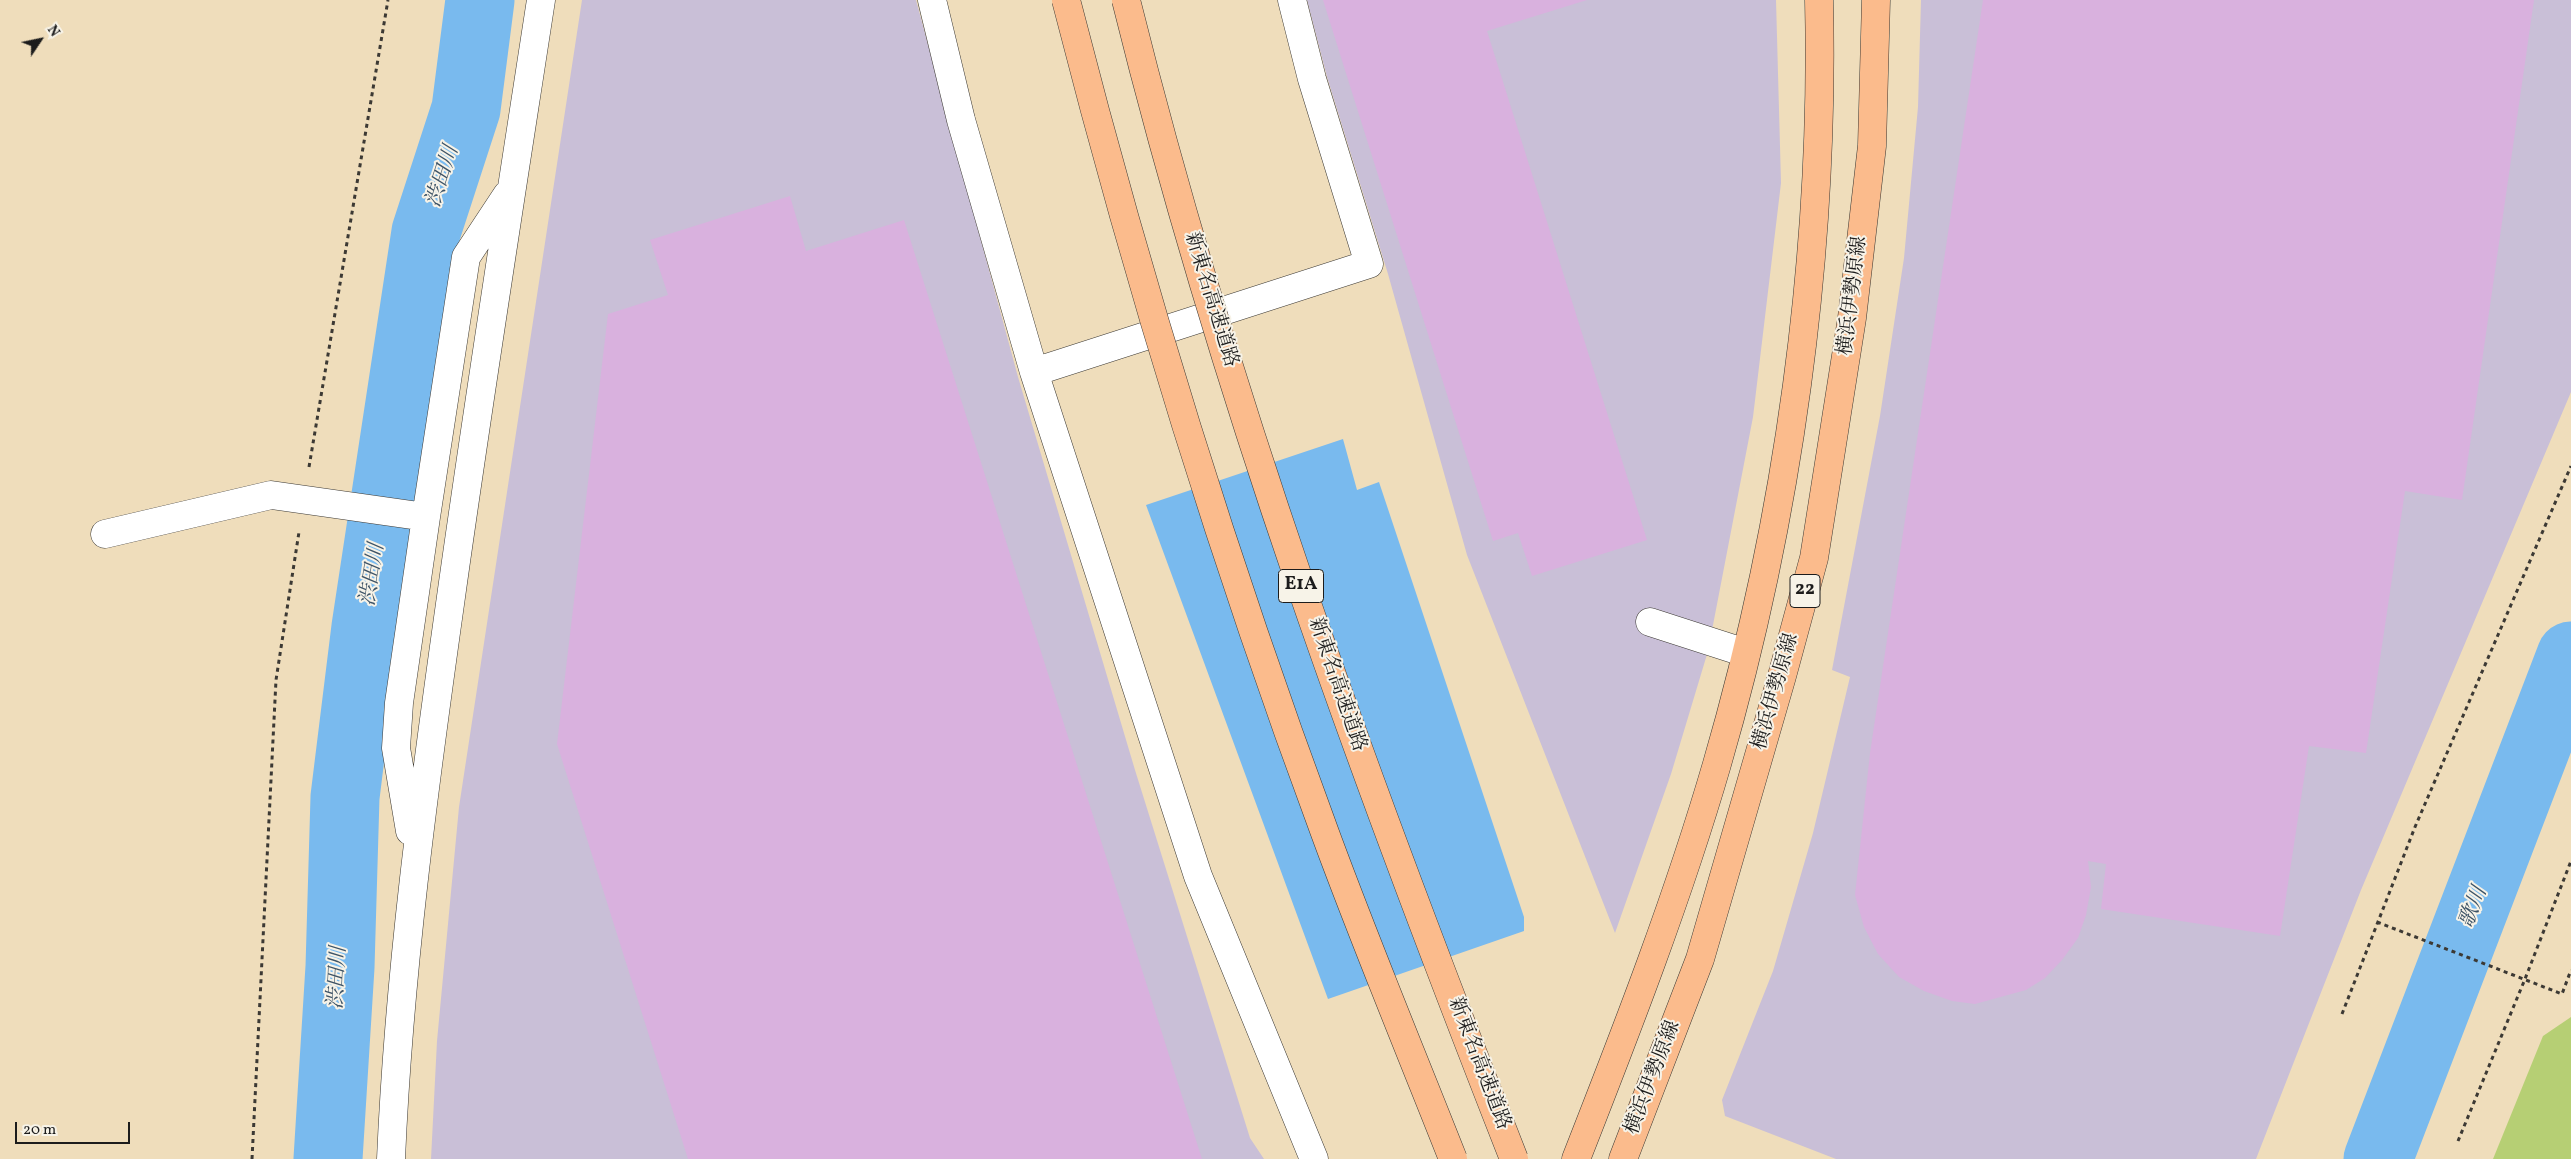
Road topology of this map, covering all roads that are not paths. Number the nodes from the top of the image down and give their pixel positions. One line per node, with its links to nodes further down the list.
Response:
1 (541, 0): 8 (street)
2 (932, 0): 9 (street)
3 (1066, 0): 17 (main road, bridge)
4 (1126, 0): 18 (main road, 新東名高速道路 / E1A, bridge)
5 (1292, 0): 9 (street)
6 (1819, 0): 13 (main road, 横浜伊勢原線 / 22)
7 (1876, 0): 20 (main road, 横浜伊勢原線 / 22)
8 (512, 188): 10 (street); 14 (street)
9 (1034, 372): 16 (street)
10 (422, 517): 11 (street); 14 (street)
11 (105, 534)
12 (1650, 622): 13 (street)
13 (1746, 653): 19 (main road, 横浜伊勢原線 / 22)
14 (416, 863): 15 (street)
15 (391, 1159)
16 (1314, 1159)
17 (1453, 1159)
18 (1514, 1159)
19 (1576, 1159)
20 (1623, 1159)

